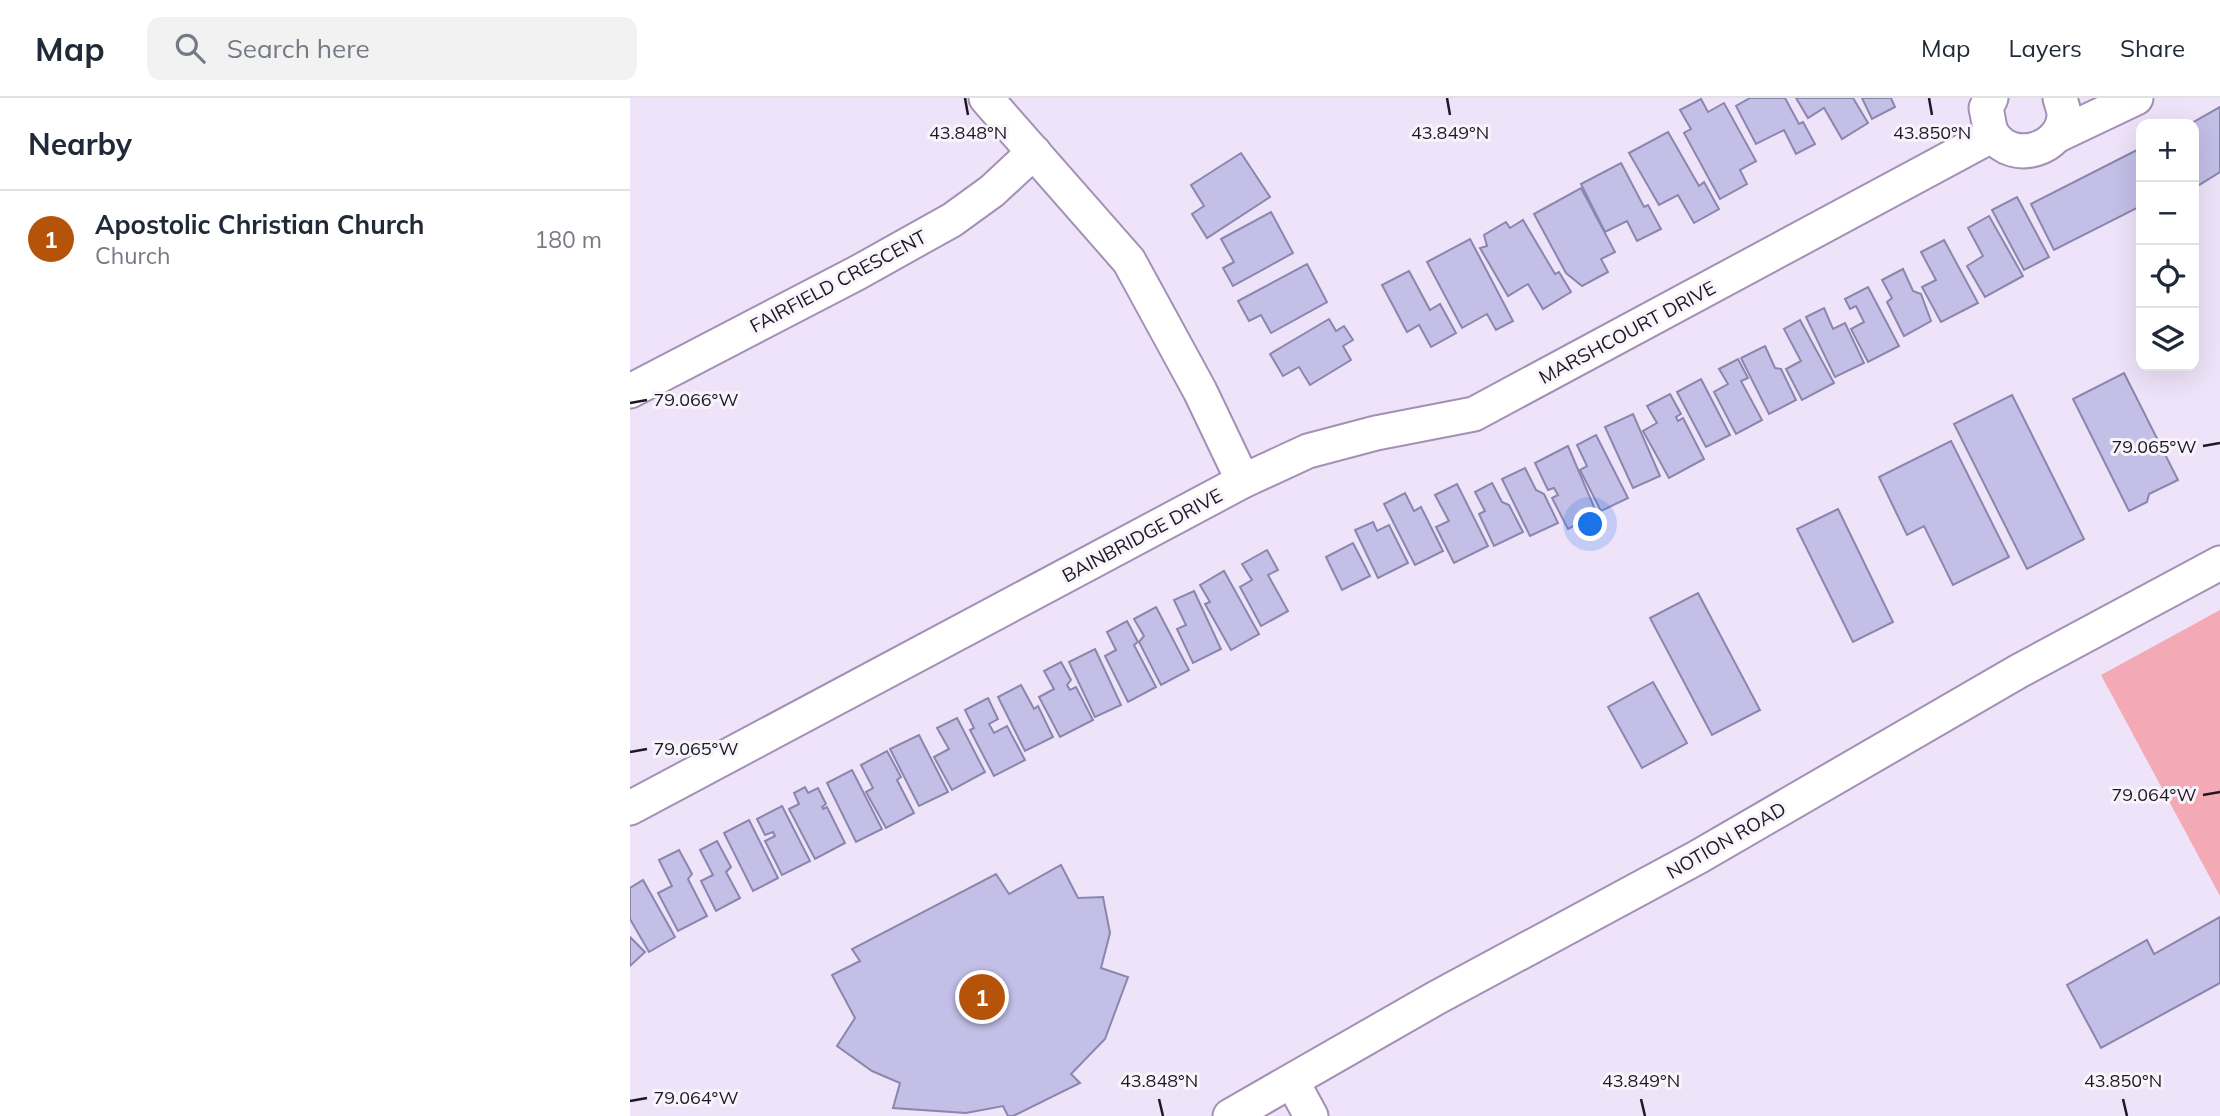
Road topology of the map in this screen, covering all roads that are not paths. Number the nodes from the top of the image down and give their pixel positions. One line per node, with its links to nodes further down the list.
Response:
1 (986, 98): 7 (street, BAINBRIDGE DRIVE)
2 (1991, 98): 5 (street)
3 (2060, 98): 6 (street)
4 (2136, 98): 6 (street)
5 (1993, 135): 6 (street); 9 (street, MARSHCOURT DRIVE)
6 (2056, 136)
7 (1034, 152): 8 (street, FAIRFIELD CRESCENT); 9 (street, BAINBRIDGE DRIVE)
8 (630, 391)
9 (1243, 481): 11 (street, BAINBRIDGE DRIVE)
10 (2220, 563): 12 (street, NOTION ROAD)
11 (630, 808)
12 (1292, 1081): 13 (street, NOTION ROAD); 14 (street)
13 (1230, 1116)
14 (1311, 1116)

